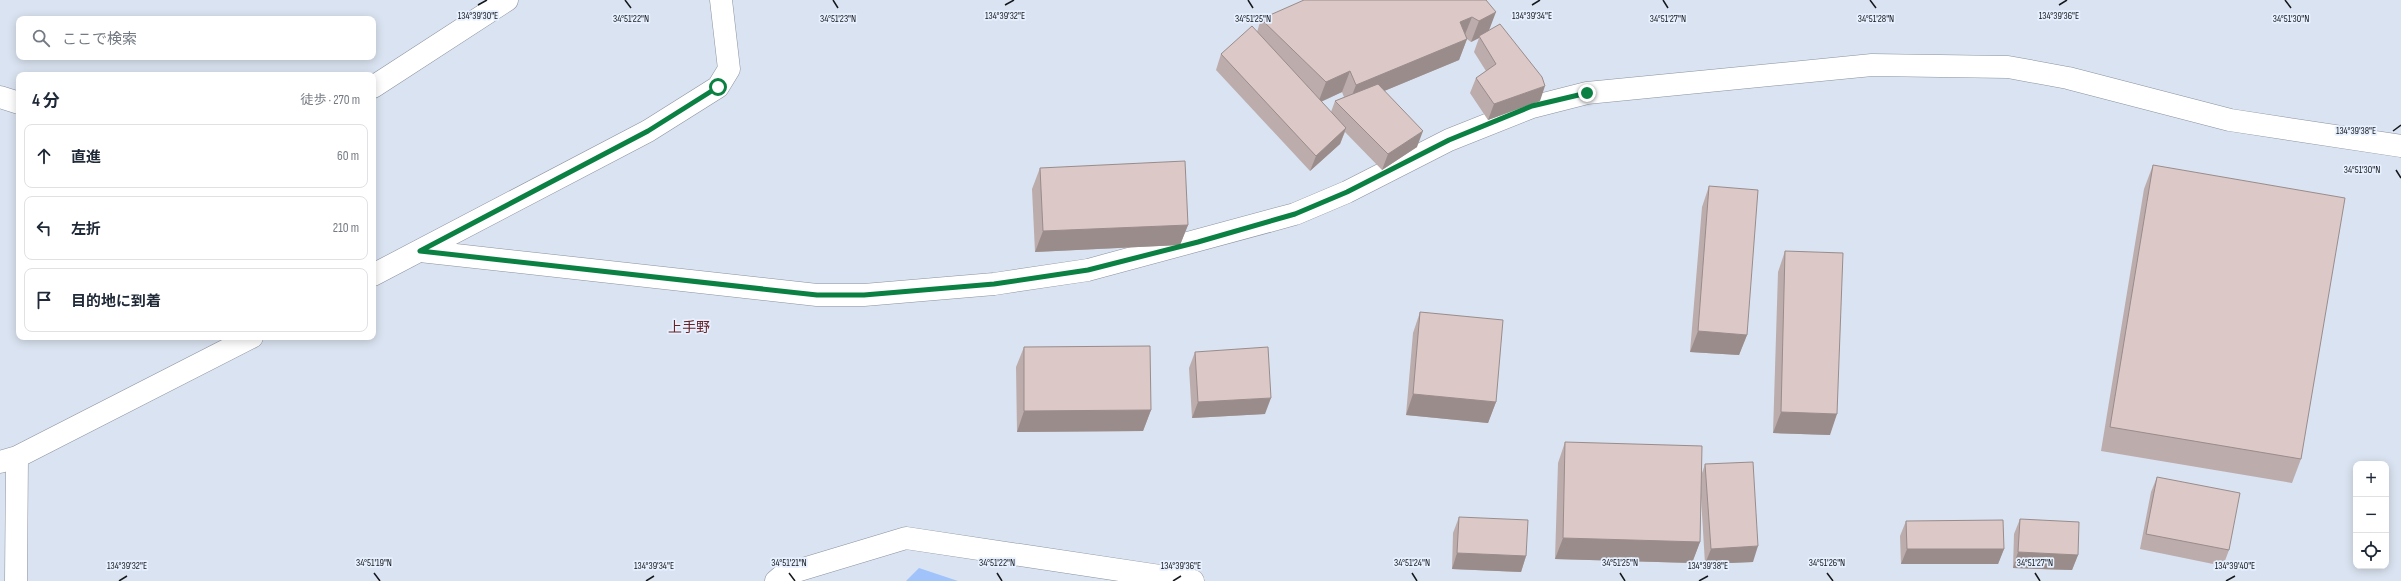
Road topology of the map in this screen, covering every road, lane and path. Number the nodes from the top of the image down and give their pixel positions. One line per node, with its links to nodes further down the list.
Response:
1 (507, 0): 3 (street)
2 (721, 0): 7 (street)
3 (376, 85)
4 (0, 97): 5 (street)
5 (16, 102)
6 (2401, 146): 7 (street)
7 (420, 251): 8 (street)
8 (376, 273)
9 (246, 340): 10 (street)
10 (9, 460): 11 (street)
11 (16, 581)
12 (776, 581): 13 (street)
13 (1193, 581)

